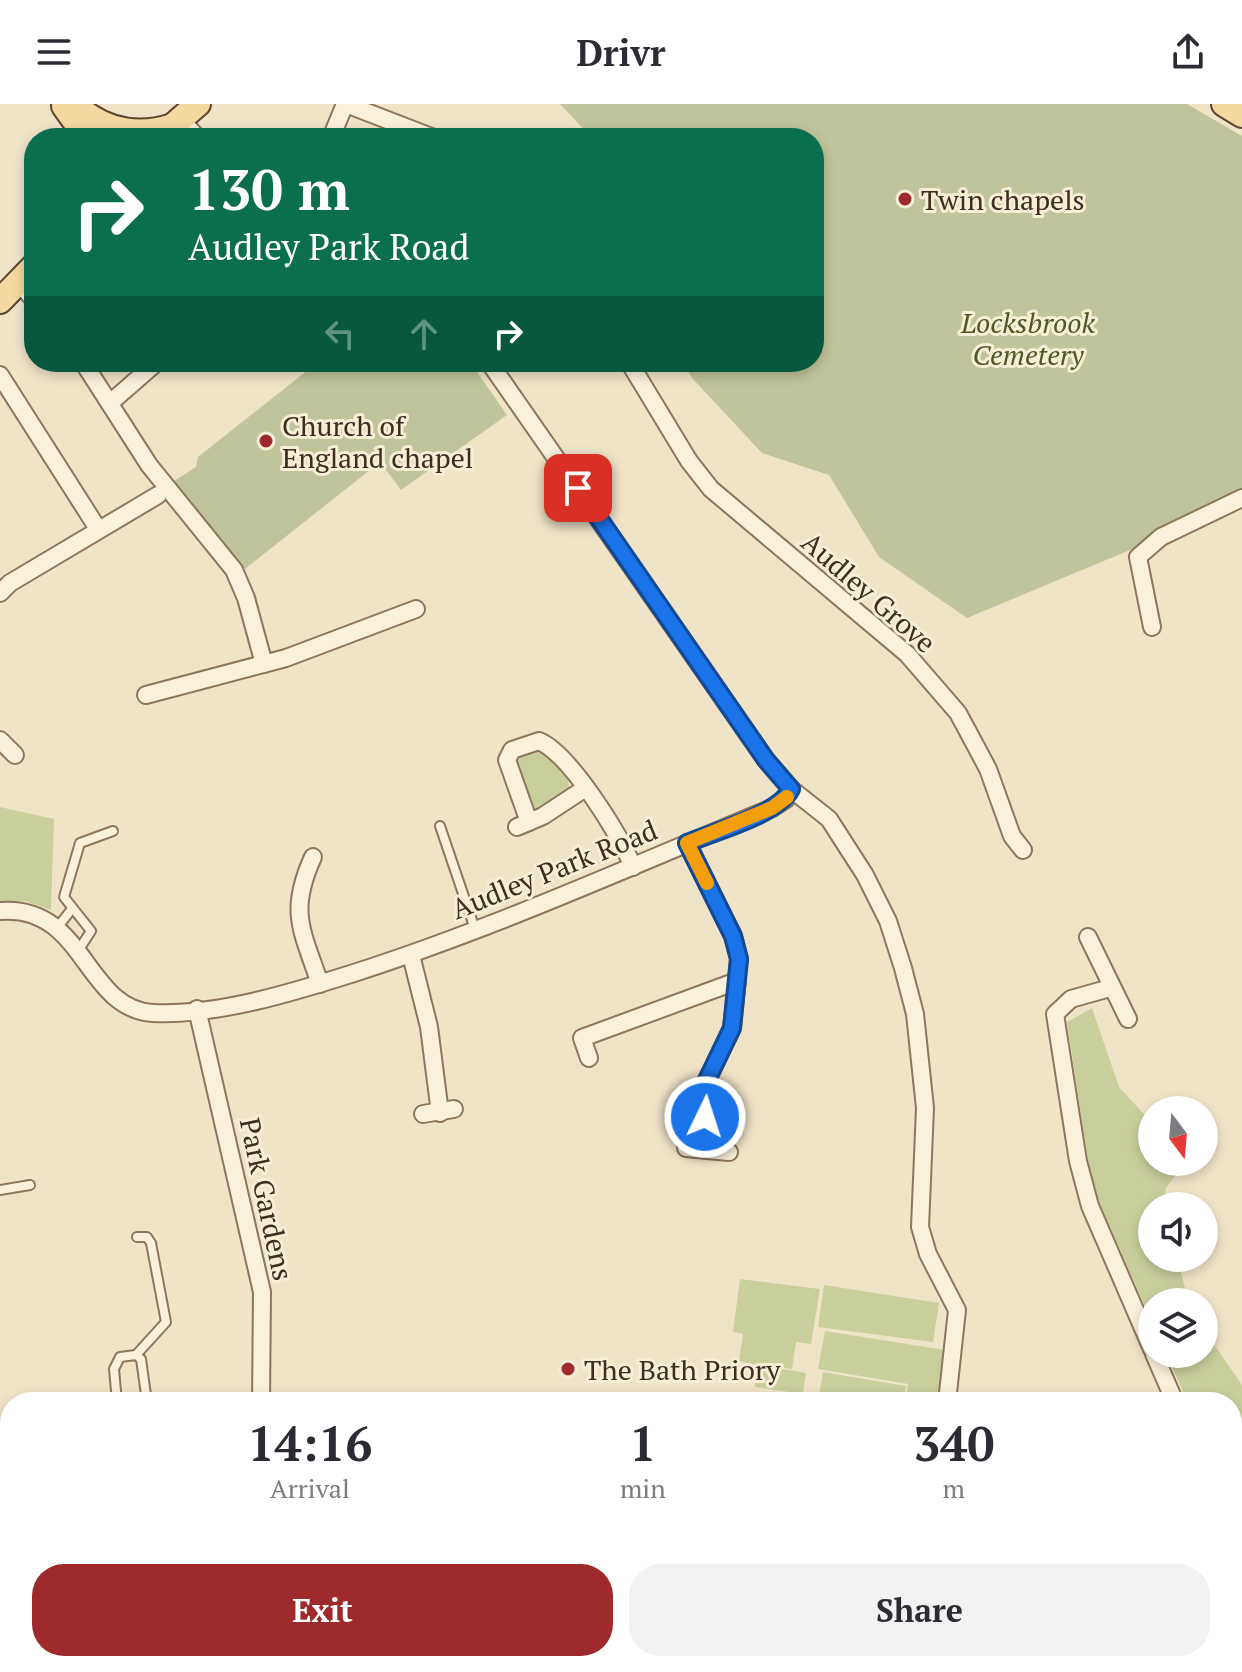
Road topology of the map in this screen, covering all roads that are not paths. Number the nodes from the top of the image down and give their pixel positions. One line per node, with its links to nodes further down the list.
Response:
1 (62, 104): 7 (main road)
2 (74, 104): 8 (main road)
3 (345, 104): 10 (street); 11 (street)
4 (1224, 104): 5 (main road)
5 (1242, 115)
6 (181, 117): 9 (main road)
7 (80, 128)
8 (114, 128)
9 (156, 128)
10 (335, 128)
11 (408, 128)
12 (24, 286): 13 (main road)
13 (0, 301)
14 (90, 372): 19 (street)
15 (146, 372): 19 (street)
16 (496, 372): 31 (street)
17 (635, 372): 35 (street, Audley Grove)
18 (0, 375): 22 (street)
19 (110, 403): 20 (street)
20 (164, 493): 22 (street); 26 (street)
21 (1242, 498): 25 (street)
22 (98, 529): 23 (street)
23 (0, 593)
24 (416, 609): 26 (street)
25 (1152, 627)
26 (264, 664): 27 (street)
27 (146, 695)
28 (0, 740): 29 (street)
29 (15, 755)
30 (584, 789): 30 (street); 37 (street)
31 (791, 789): 34 (street, Audley Park Road); 62 (street)
32 (440, 826): 41 (lane)
33 (113, 831): 38 (lane)
34 (687, 843): 37 (street, Audley Park Road); 45 (street)
35 (1023, 850)
36 (313, 857): 46 (street)
37 (633, 867): 41 (street, Audley Park Road)
38 (71, 910): 40 (lane); 43 (lane)
39 (0, 911): 40 (street, Audley Park Road)
40 (57, 928): 43 (street, Audley Park Road)
41 (475, 929): 44 (street, Audley Park Road)
42 (1088, 937): 47 (street)
43 (78, 952): 48 (street, Audley Park Road)
44 (411, 955): 46 (street, Audley Park Road); 51 (street)
45 (737, 981): 50 (street); 52 (street)
46 (320, 984): 48 (street, Audley Park Road)
47 (1110, 988): 49 (street); 56 (street)
48 (197, 1009): 61 (street, Park Gardens)
49 (1128, 1019)
50 (589, 1058)
51 (439, 1112)
52 (686, 1148)
53 (30, 1185): 54 (lane)
54 (0, 1190)
55 (137, 1237): 57 (lane)
56 (1138, 1317)
57 (136, 1355): 59 (lane); 60 (lane)
58 (1160, 1368): 63 (street)
59 (116, 1392)
60 (146, 1392)
61 (261, 1392)
62 (948, 1392)
63 (1171, 1392)

